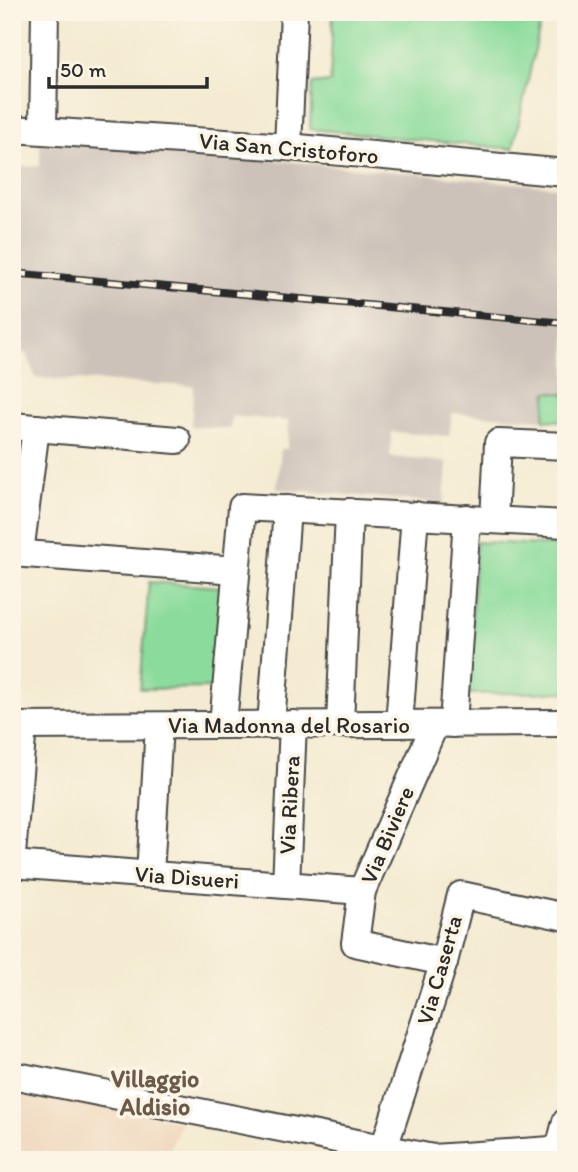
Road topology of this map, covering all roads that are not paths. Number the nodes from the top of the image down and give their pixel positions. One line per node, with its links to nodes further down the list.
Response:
1 (45, 12): 4 (street)
2 (294, 12): 5 (street)
3 (12, 129): 4 (street, Via San Cristoforo)
4 (43, 129): 5 (street, Via San Cristoforo)
5 (288, 147): 6 (street, Via San Cristoforo)
6 (566, 173)
7 (24, 427): 8 (street); 16 (street)
8 (177, 440)
9 (566, 446): 14 (street)
10 (287, 509): 11 (street); 17 (street); 23 (street, Via Ribera)
11 (349, 512): 12 (street); 19 (street)
12 (415, 515): 13 (street); 20 (street)
13 (467, 518): 14 (street); 21 (street, Via Biviere)
14 (494, 520): 15 (street)
15 (566, 524)
16 (16, 553): 17 (street)
17 (236, 570): 22 (street)
18 (566, 723): 21 (street, Via Madonna del Rosario)
19 (340, 724): 20 (street, Via Madonna del Rosario); 23 (street, Via Madonna del Rosario)
20 (399, 724): 21 (street, Via Madonna del Rosario)
21 (444, 724): 30 (street, Via Biviere)
22 (223, 725): 23 (street, Via Madonna del Rosario); 25 (street, Via Madonna del Rosario)
23 (282, 725): 29 (street, Via Ribera)
24 (18, 726): 25 (street, Via Madonna del Rosario); 26 (street)
25 (159, 726): 28 (street)
26 (12, 855)
27 (12, 863): 28 (street, Via Disueri)
28 (150, 874): 29 (street, Via Disueri)
29 (286, 885): 30 (street, Via Disueri)
30 (362, 891): 32 (street, Via Biviere)
31 (566, 918): 32 (street, Via Caserta)
32 (444, 962): 35 (street, Via Caserta)
33 (12, 1075): 35 (street)
34 (566, 1122): 36 (street)
35 (384, 1148): 37 (street)
36 (563, 1149): 37 (street)
37 (430, 1159)

